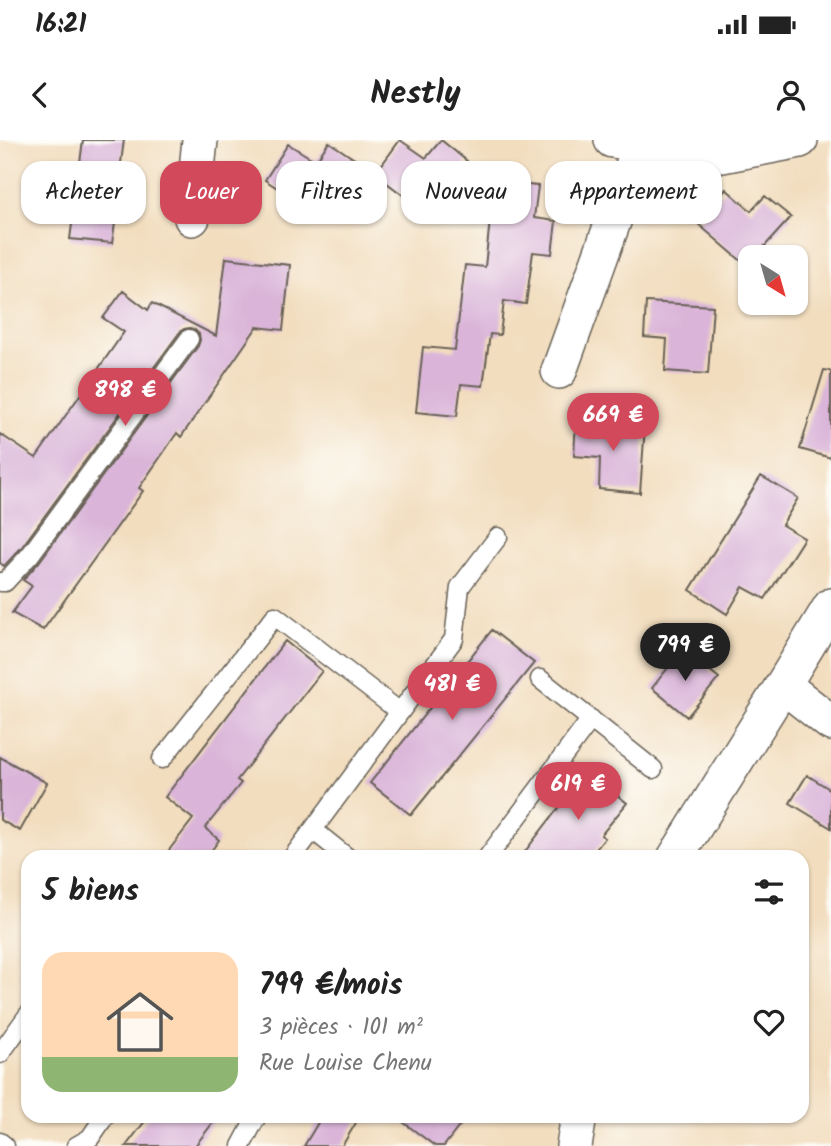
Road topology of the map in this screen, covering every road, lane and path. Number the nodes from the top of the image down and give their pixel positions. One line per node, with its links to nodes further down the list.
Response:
1 (200, 140): 4 (street)
2 (800, 140): 3 (street)
3 (627, 142): 6 (street)
4 (198, 161)
5 (189, 339): 8 (lane)
6 (559, 371)
7 (499, 537): 12 (lane)
8 (0, 582)
9 (831, 606): 11 (street)
10 (540, 679): 13 (lane)
11 (783, 685): 14 (street); 21 (street)
12 (400, 712): 15 (lane); 17 (lane)
13 (591, 719): 16 (lane); 20 (lane)
14 (831, 723)
15 (162, 759)
16 (653, 769)
17 (313, 830): 18 (lane); 19 (lane)
18 (298, 850)
19 (338, 850)
20 (493, 850)
21 (680, 850)
22 (21, 1025): 23 (lane)
23 (0, 1054)
24 (100, 1123): 29 (lane)
25 (253, 1123): 30 (lane)
26 (578, 1123): 31 (street)
27 (0, 1142): 28 (lane)
28 (5, 1146)
29 (76, 1146)
30 (241, 1146)
31 (574, 1146)

